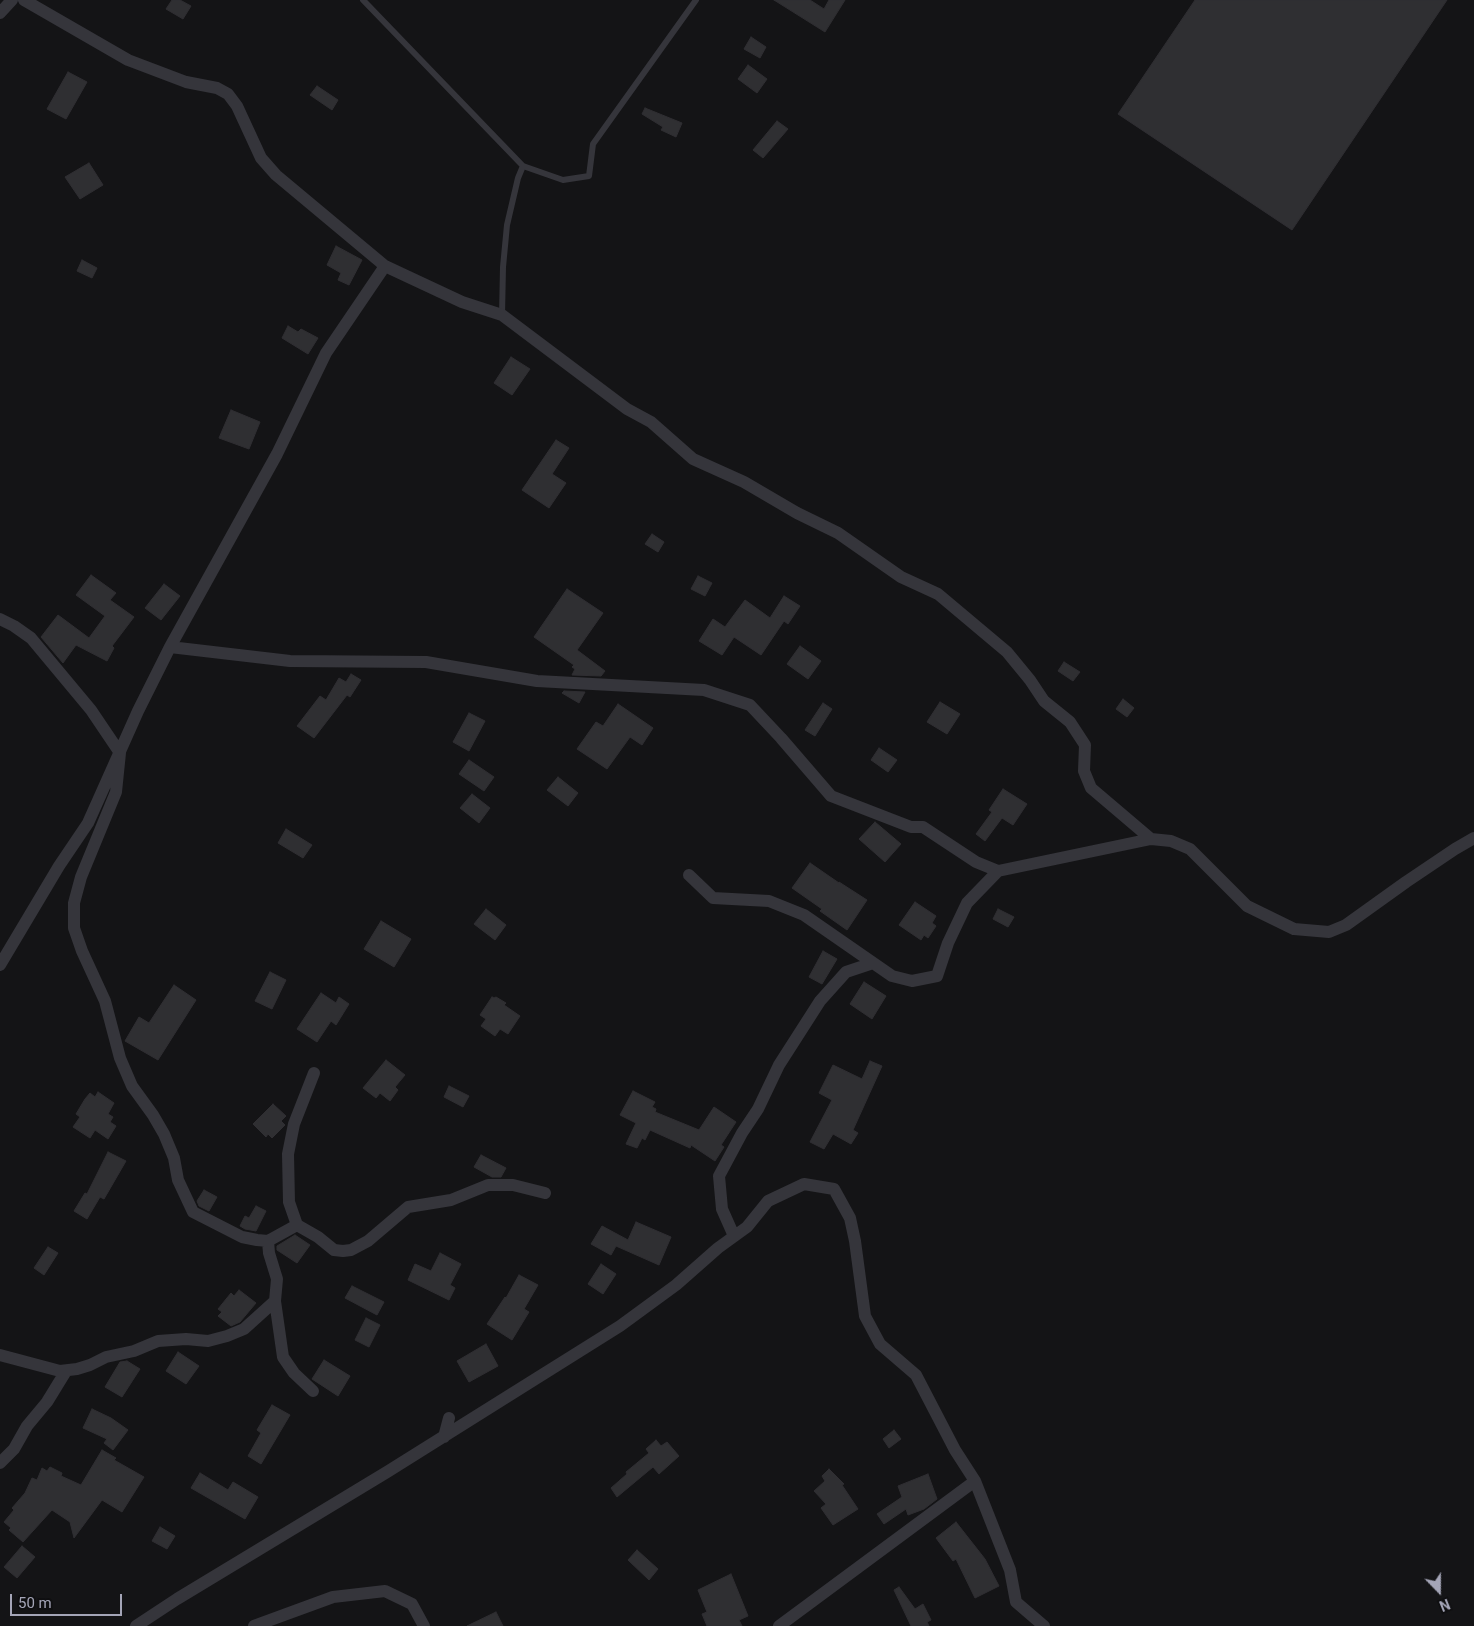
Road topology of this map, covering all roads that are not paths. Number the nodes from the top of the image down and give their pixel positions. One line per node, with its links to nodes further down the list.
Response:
1 (12, 0): 5 (street)
2 (24, 0): 7 (street)
3 (363, 0): 6 (lane)
4 (696, 0): 6 (lane)
5 (0, 13)
6 (523, 166): 8 (lane)
7 (385, 266): 8 (street); 10 (street)
8 (502, 316): 13 (street)
9 (0, 620): 11 (street)
10 (170, 647): 11 (street); 14 (street)
11 (120, 753): 17 (street); 22 (street)
12 (1474, 838): 13 (street)
13 (1151, 839): 14 (street)
14 (998, 871): 16 (street)
15 (689, 875): 16 (street)
16 (873, 963): 21 (street)
17 (0, 965)
18 (314, 1073): 20 (street)
19 (545, 1193): 20 (street)
20 (297, 1225): 22 (street)
21 (734, 1236): 28 (street); 30 (street)
22 (268, 1241): 23 (street)
23 (275, 1301): 25 (street); 26 (street)
24 (0, 1355): 25 (street)
25 (66, 1370): 29 (street)
26 (313, 1391)
27 (449, 1418): 28 (street)
28 (444, 1437): 31 (street)
29 (0, 1463)
30 (975, 1481): 34 (street); 35 (street)
31 (136, 1626)
32 (254, 1626): 33 (street)
33 (424, 1626)
34 (779, 1626)
35 (1044, 1626)

